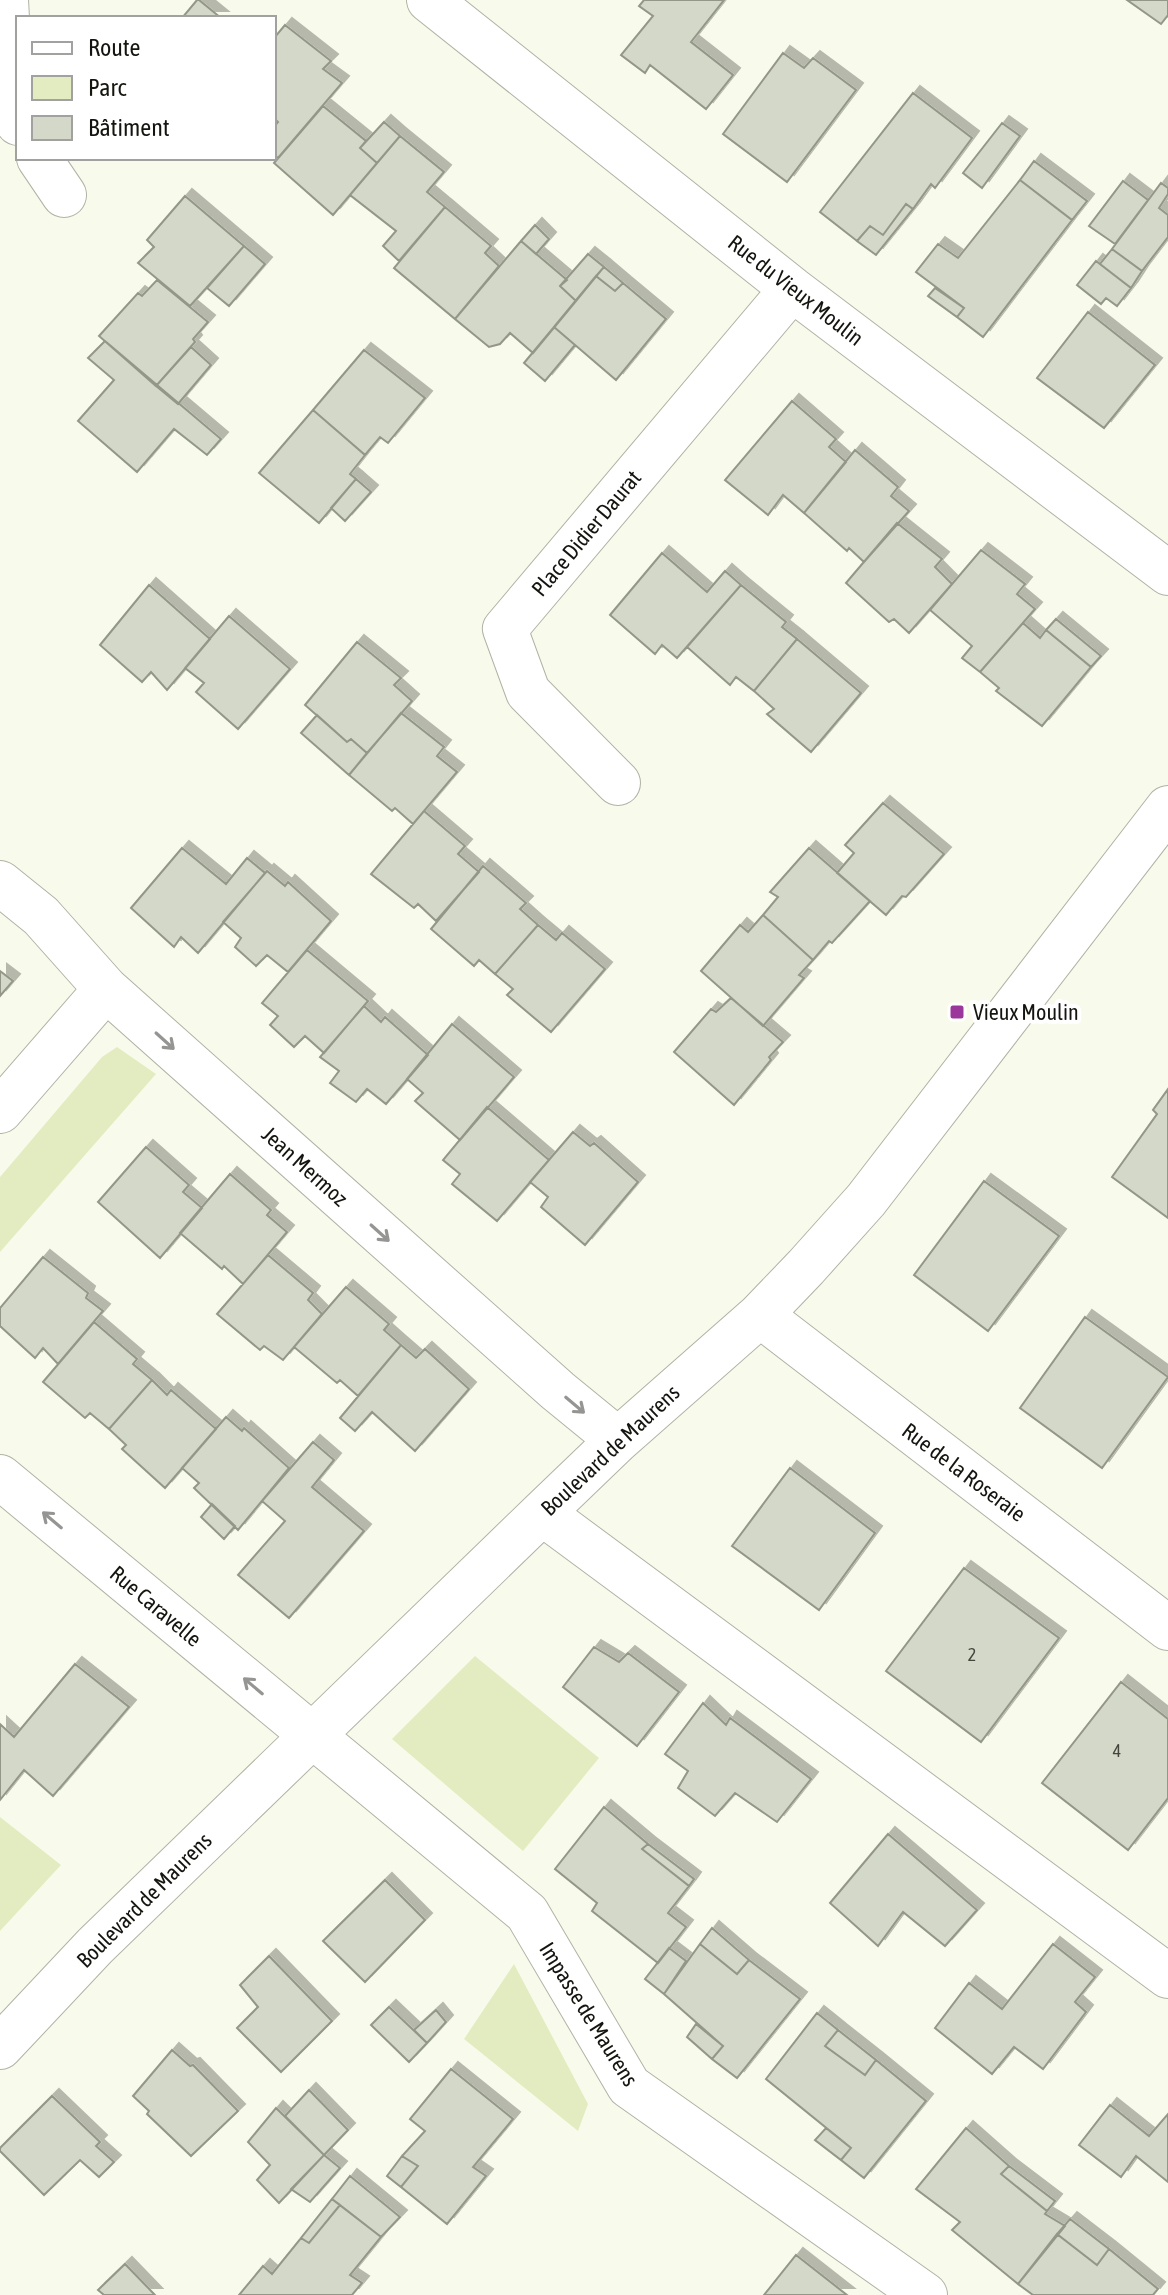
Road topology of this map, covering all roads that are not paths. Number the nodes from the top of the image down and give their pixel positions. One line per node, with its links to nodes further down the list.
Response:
1 (6, 0): 3 (street)
2 (429, 0): 6 (street, Rue du Vieux Moulin)
3 (16, 110)
4 (40, 160): 5 (street)
5 (64, 195)
6 (792, 289): 7 (street, Rue du Vieux Moulin); 8 (street, Place Didier Daurat)
7 (1168, 573)
8 (618, 783)
9 (1168, 808): 13 (street, Boulevard de Maurens)
10 (0, 883): 11 (street, Jean Mermoz)
11 (106, 989): 12 (street); 14 (street, Jean Mermoz, one-way to 14)
12 (0, 1111)
13 (760, 1315): 14 (street, Boulevard de Maurens); 17 (street, Rue de la Roseraie)
14 (618, 1440): 16 (street, Boulevard de Maurens)
15 (0, 1477): 18 (street, Rue Caravelle, one-way to 15)
16 (542, 1513): 18 (street, Boulevard de Maurens); 19 (street)
17 (1168, 1628)
18 (313, 1735): 20 (street, Boulevard de Maurens); 21 (street, Impasse de Maurens)
19 (1168, 1976)
20 (0, 2047)
21 (925, 2295)

